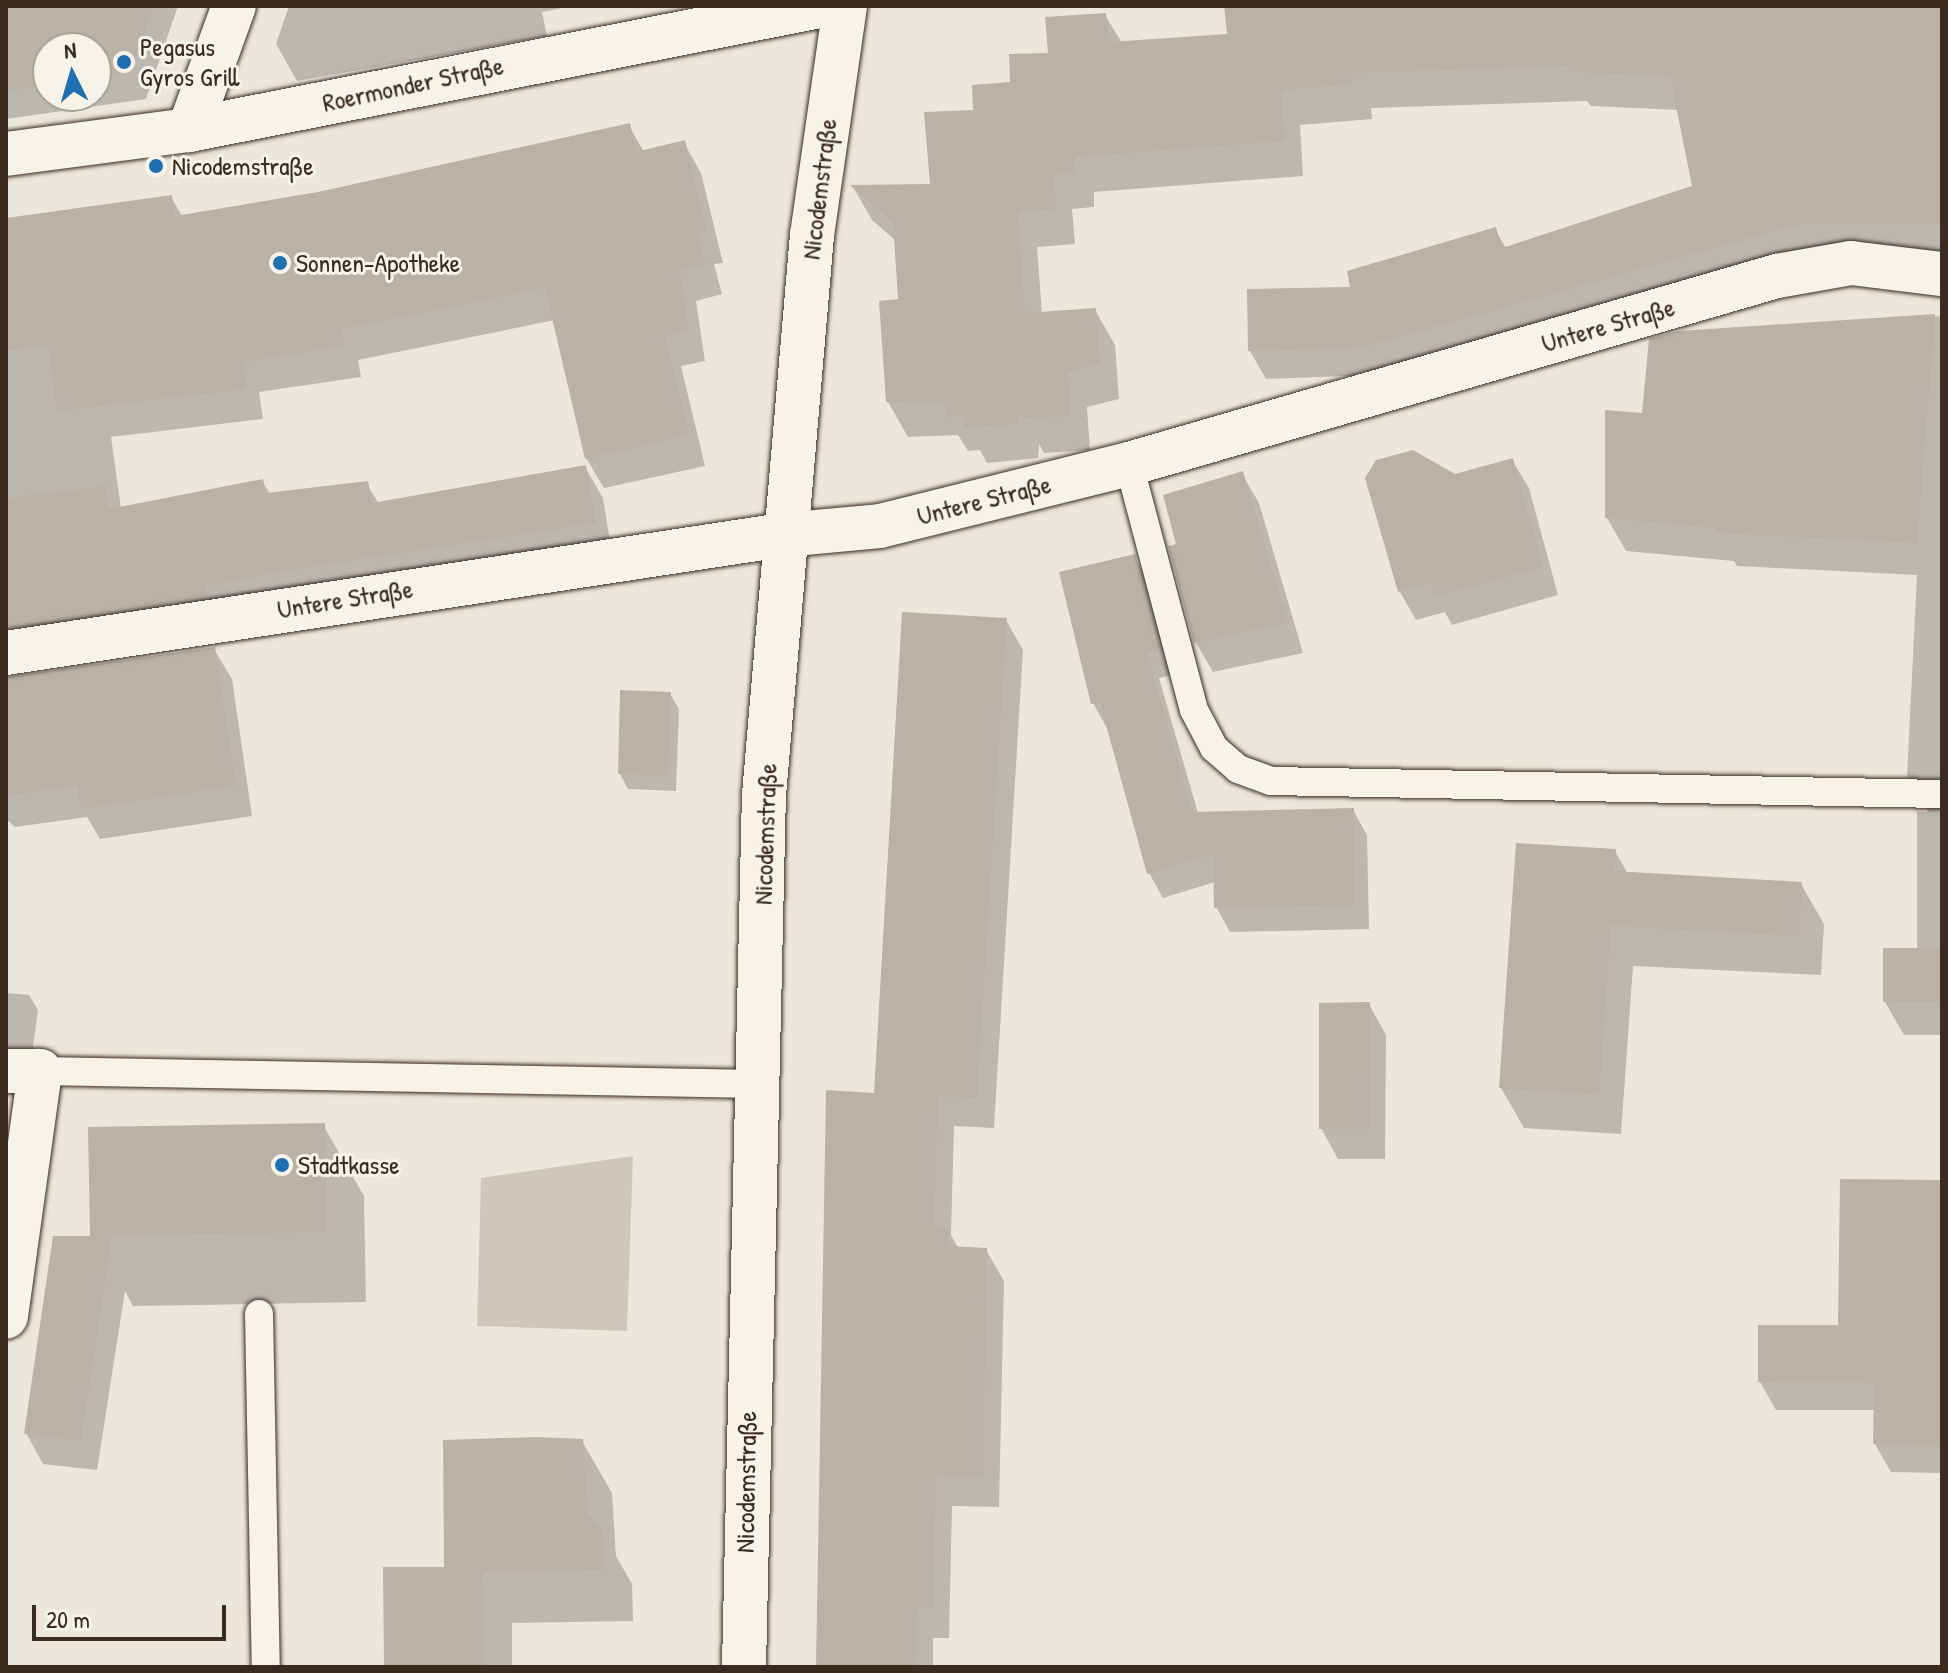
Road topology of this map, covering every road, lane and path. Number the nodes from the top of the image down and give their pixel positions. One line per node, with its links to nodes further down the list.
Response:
1 (234, 6): 4 (main road)
2 (820, 6): 4 (main road, Roermonder Straße)
3 (845, 6): 8 (main road, Nicodemstraße)
4 (189, 130): 5 (main road, Roermonder Straße)
5 (6, 154)
6 (1942, 274): 7 (main road, Untere Straße)
7 (1129, 464): 8 (main road, Untere Straße); 10 (lane)
8 (783, 535): 9 (main road, Untere Straße); 12 (main road, Nicodemstraße)
9 (6, 653)
10 (1942, 794)
11 (23, 1071): 12 (lane); 14 (main road)
12 (758, 1084): 16 (main road, Nicodemstraße)
13 (259, 1314): 15 (lane)
14 (6, 1317)
15 (266, 1667)
16 (744, 1667)

